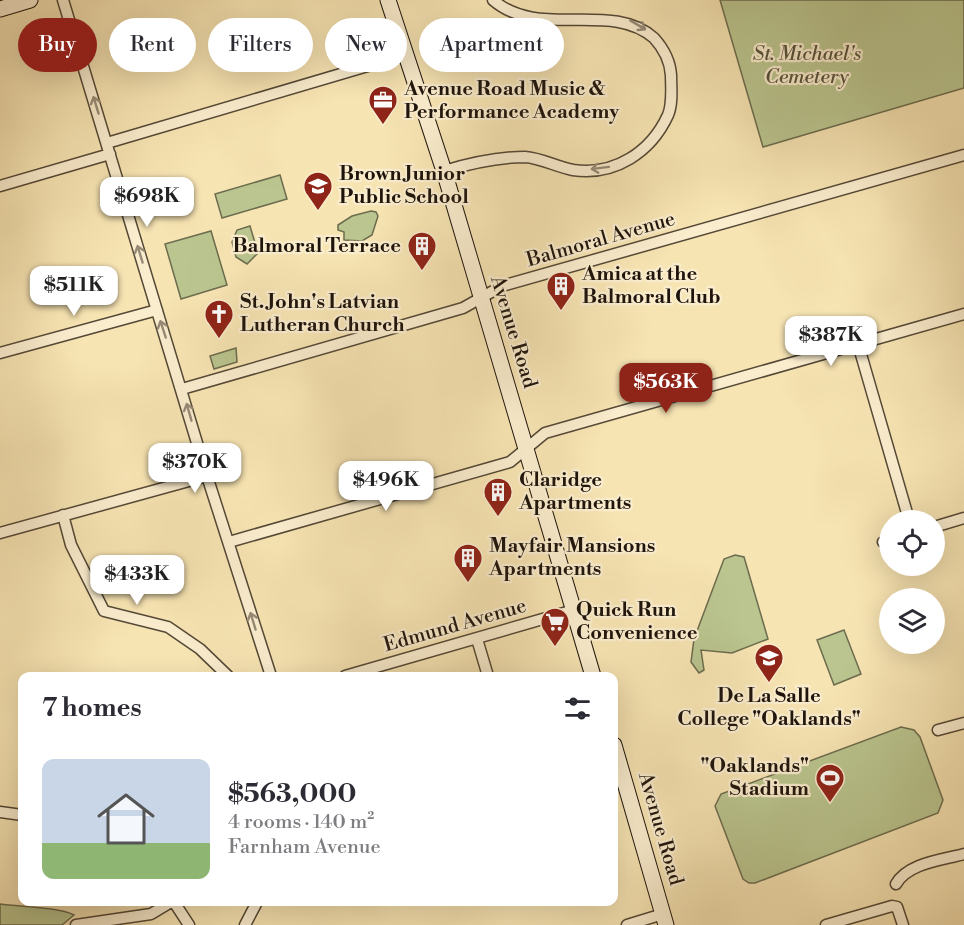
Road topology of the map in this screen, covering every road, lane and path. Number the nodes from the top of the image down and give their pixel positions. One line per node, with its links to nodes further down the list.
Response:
1 (30, 0): 5 (main road)
2 (63, 0): 9 (street, one-way to 2)
3 (388, 0): 6 (main road, Avenue Road)
4 (497, 3): 11 (street, one-way to 11)
5 (0, 9)
6 (394, 18)
7 (407, 61): 11 (main road, Avenue Road)
8 (351, 72): 9 (street)
9 (108, 149): 12 (street); 14 (street, one-way to 9)
10 (964, 155): 13 (street, Balmoral Avenue)
11 (444, 171): 13 (main road, Avenue Road)
12 (0, 186)
13 (480, 297): 18 (street, Balmoral Avenue); 19 (main road, Avenue Road)
14 (156, 310): 17 (street); 18 (street, one-way to 14)
15 (964, 314): 16 (street)
16 (858, 344): 19 (street); 21 (street)
17 (0, 353)
18 (182, 389): 20 (street, one-way to 18)
19 (526, 450): 26 (street); 27 (main road, Avenue Road)
20 (207, 476): 22 (street); 26 (street)
21 (906, 510)
22 (63, 515): 25 (street); 29 (street)
23 (964, 518): 24 (street)
24 (945, 524)
25 (0, 533)
26 (229, 542): 30 (street, one-way to 26)
27 (574, 610): 28 (street, Edmund Avenue); 33 (main road, Avenue Road)
28 (477, 639): 31 (street, Edmund Avenue); 32 (street)
29 (224, 672)
30 (270, 672)
31 (359, 672)
32 (487, 672)
33 (593, 672)
34 (964, 723): 35 (street)
35 (938, 730)
36 (618, 759): 44 (main road, Avenue Road)
37 (0, 812): 38 (street)
38 (18, 814)
39 (964, 854): 40 (street)
40 (896, 884)
41 (165, 906): 45 (street)
42 (175, 906): 46 (street)
43 (255, 906): 47 (street)
44 (665, 920): 48 (street)
45 (76, 925)
46 (189, 925)
47 (245, 925)
48 (627, 925)
49 (826, 925): 50 (street)
50 (903, 925)

